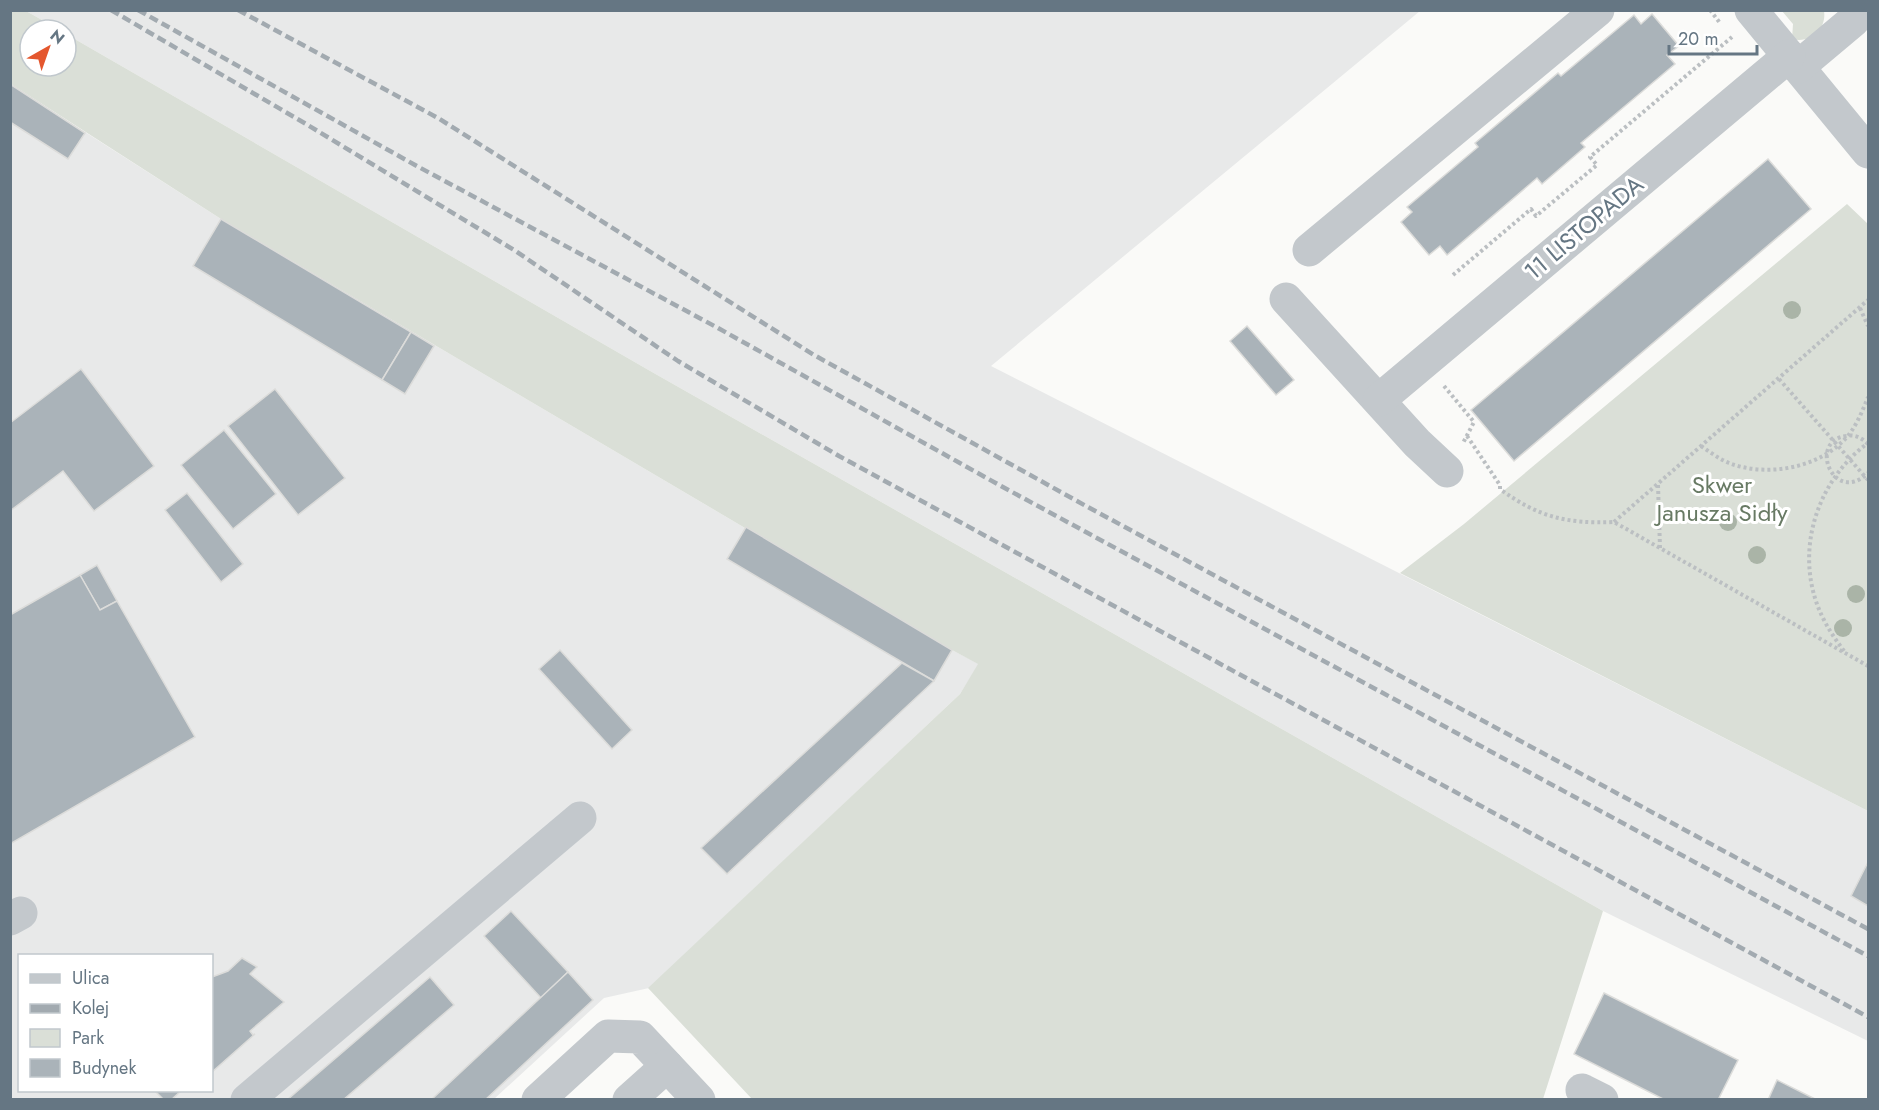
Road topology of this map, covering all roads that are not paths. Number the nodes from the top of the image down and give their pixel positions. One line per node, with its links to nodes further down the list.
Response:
1 (1598, 10): 6 (street)
2 (1751, 10): 4 (street)
3 (1856, 23): 4 (street, 11 LISTOPADA)
4 (1794, 62): 5 (street); 8 (street, 11 LISTOPADA)
5 (1869, 152)
6 (1309, 250)
7 (1286, 299): 8 (street)
8 (1379, 400): 9 (street)
9 (1447, 471)
10 (580, 818): 12 (street)
11 (667, 1066): 13 (street); 14 (street); 15 (street)
12 (247, 1100)
13 (538, 1100)
14 (629, 1100)
15 (699, 1100)

